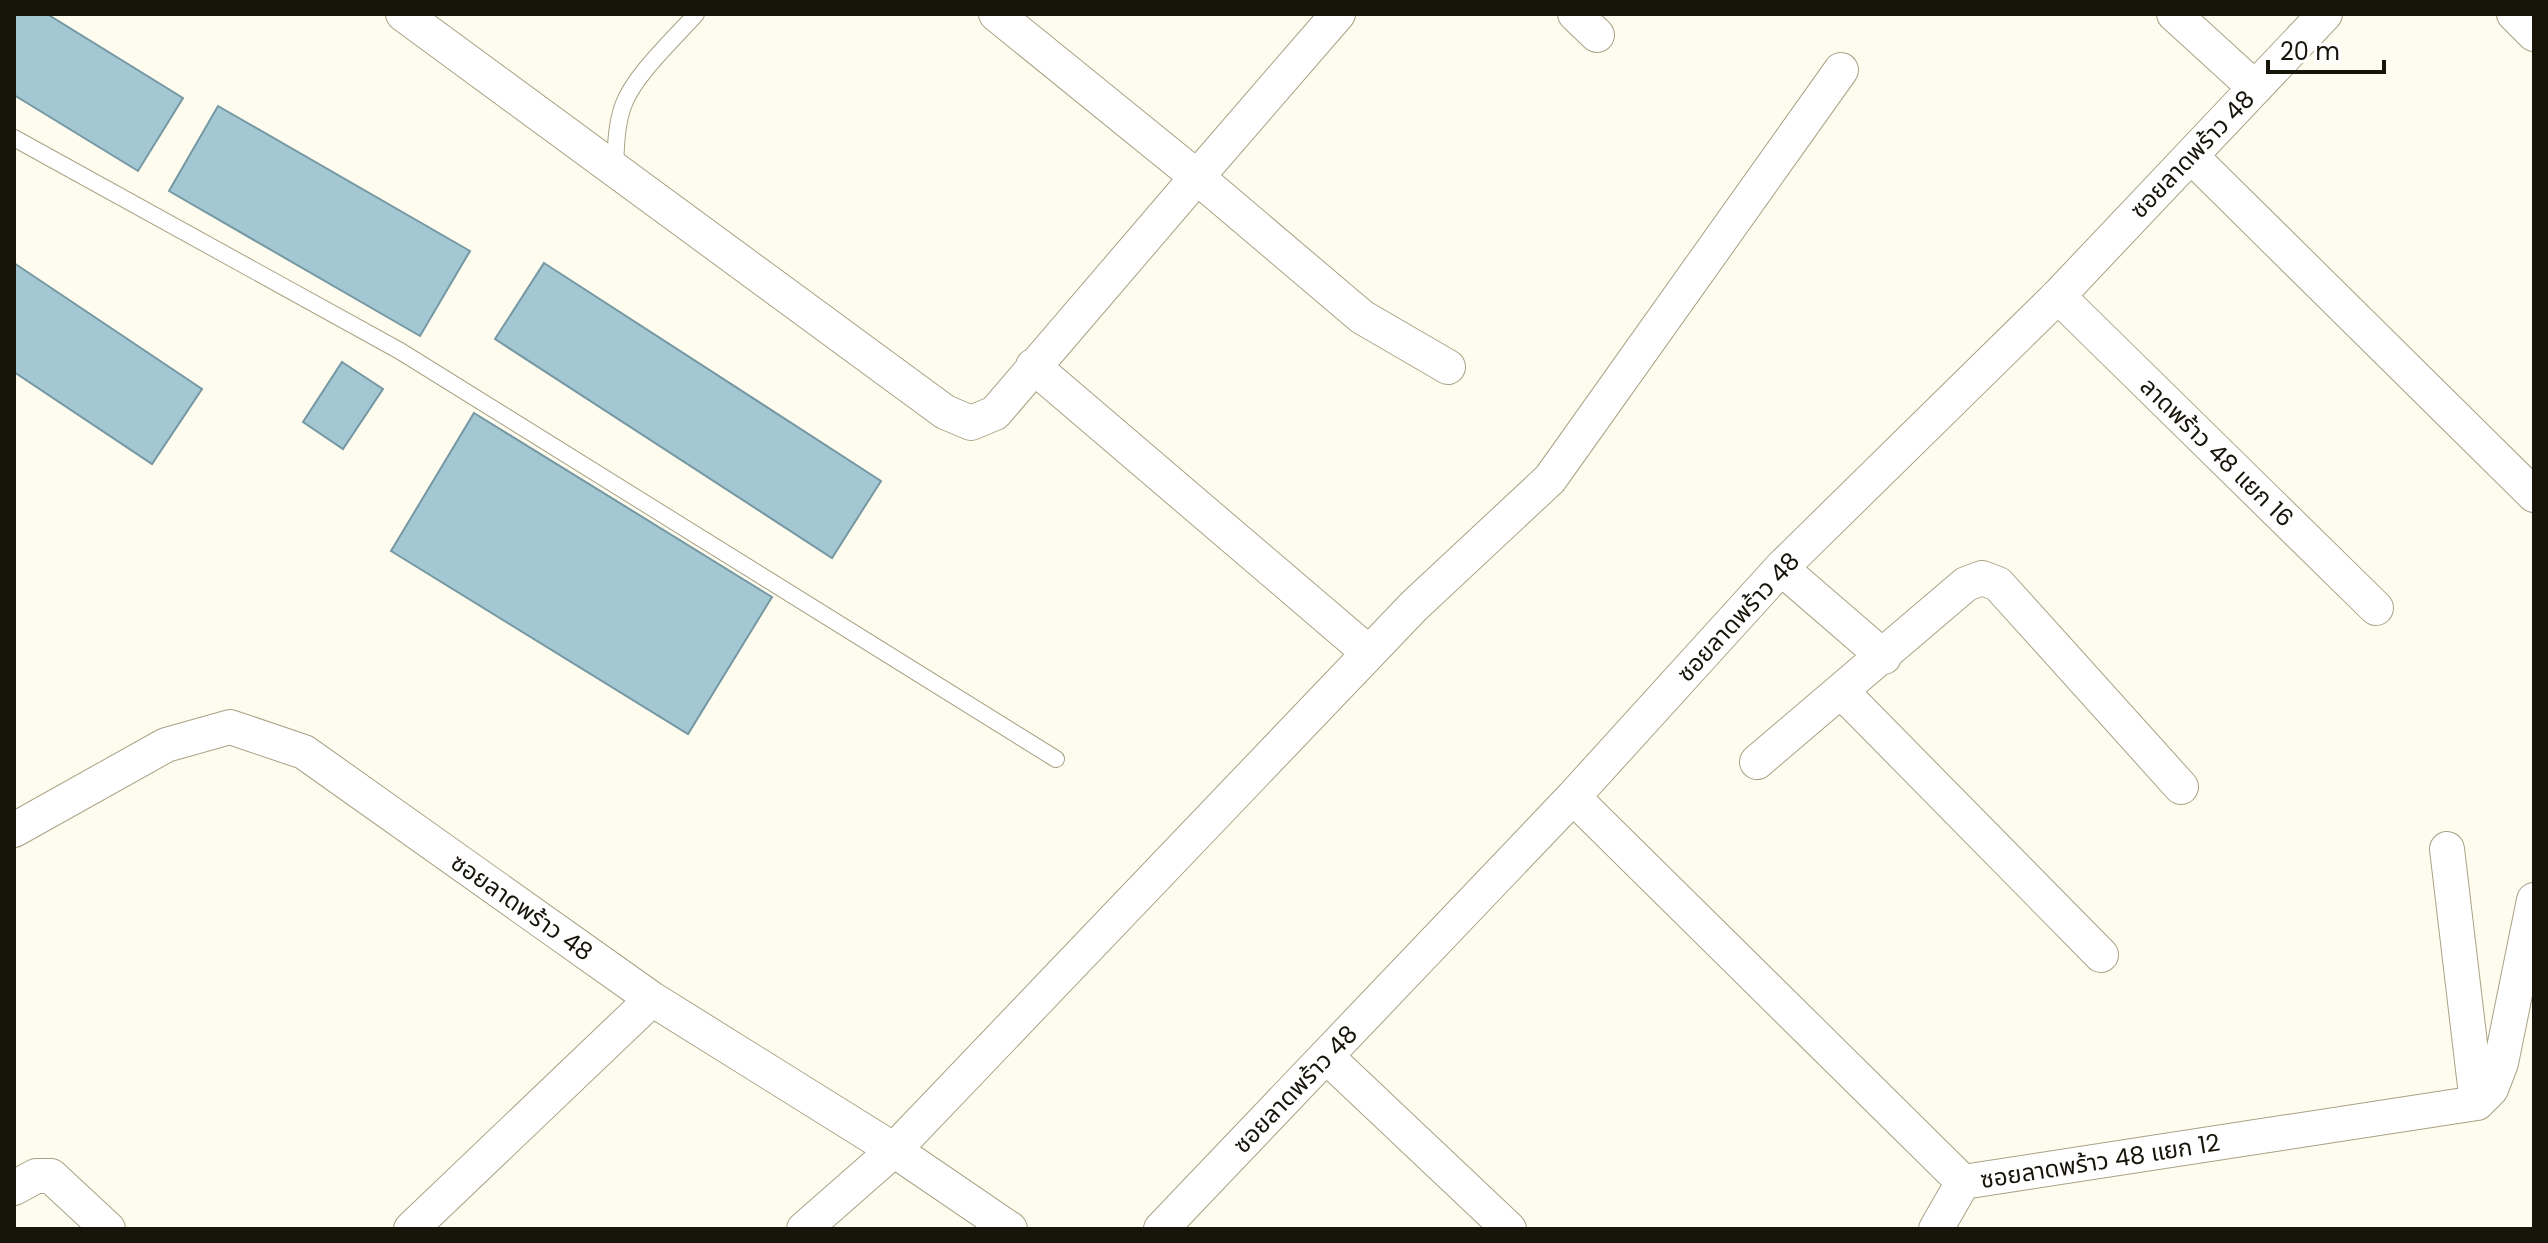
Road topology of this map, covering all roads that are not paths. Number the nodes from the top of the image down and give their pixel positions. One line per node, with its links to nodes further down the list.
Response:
1 (403, 14): 13 (street)
2 (696, 14): 13 (lane)
3 (996, 14): 14 (street)
4 (1338, 14): 14 (street)
5 (2174, 14): 10 (street)
6 (2325, 14): 10 (street, ซอยลาดพร้าว 48)
7 (2514, 14): 8 (street)
8 (2534, 34)
9 (1841, 70): 21 (street)
10 (2255, 88): 12 (street, ซอยลาดพร้าว 48)
11 (14, 138): 24 (lane)
12 (2191, 156): 15 (street, ซอยลาดพร้าว 48); 18 (street)
13 (614, 169): 16 (street)
14 (1197, 177): 16 (street); 17 (street)
15 (2058, 296): 19 (street, ซอยลาดพร้าว 48); 20 (street, ลาดพร้าว 48 แยก 16)
16 (1033, 366): 21 (street)
17 (1448, 367)
18 (2534, 495)
19 (1781, 568): 22 (street); 27 (street, ซอยลาดพร้าว 48)
20 (2376, 608)
21 (1369, 653): 35 (street)
22 (1884, 657): 23 (street); 26 (street)
23 (1841, 691): 25 (street); 31 (street)
24 (1056, 759)
25 (1757, 762)
26 (2181, 787)
27 (1573, 797): 33 (street, ซอยลาดพร้าว 48); 36 (street, ซอยลาดพร้าว 48 แยก 12)
28 (14, 830): 32 (street, ซอยลาดพร้าว 48)
29 (2447, 849): 34 (street)
30 (2534, 900): 34 (street)
31 (2101, 955)
32 (652, 999): 35 (street, ซอยลาดพร้าว 48); 40 (street)
33 (1326, 1056): 43 (street, ซอยลาดพร้าว 48); 44 (street)
34 (2477, 1103): 36 (street, ซอยลาดพร้าว 48 แยก 12)
35 (894, 1150): 38 (street, ซอยลาดพร้าว 48); 41 (street)
36 (1963, 1182): 45 (street)
37 (14, 1188): 39 (street)
38 (978, 1218): 42 (street, ซอยลาดพร้าว 48)
39 (108, 1229)
40 (411, 1229)
41 (804, 1229)
42 (1010, 1229)
43 (1161, 1229)
44 (1509, 1229)
45 (1936, 1229)

